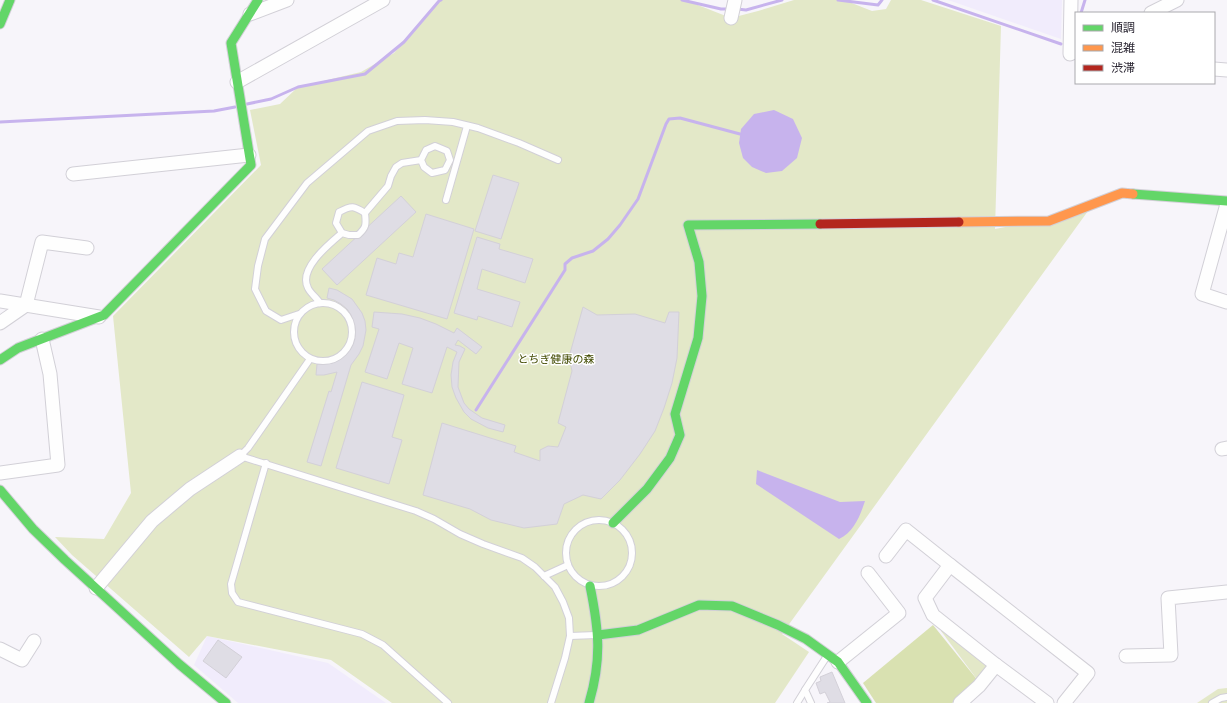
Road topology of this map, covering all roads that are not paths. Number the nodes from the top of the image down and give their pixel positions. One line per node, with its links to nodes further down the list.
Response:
1 (10, 0): 11 (street)
2 (258, 0): 9 (street)
3 (287, 0): 9 (street)
4 (383, 0): 15 (street)
5 (1071, 0): 12 (street)
6 (1177, 0): 8 (street)
7 (735, 2): 10 (street)
8 (1153, 12)
9 (250, 14): 15 (street)
10 (731, 18)
11 (0, 24)
12 (1075, 52)
13 (1215, 70): 14 (street)
14 (1227, 70)
15 (237, 82): 17 (street)
16 (467, 126): 19 (lane); 21 (lane); 31 (lane)
17 (249, 155): 20 (street); 32 (street)
18 (421, 160): 18 (lane); 23 (lane)
19 (558, 160)
20 (73, 174)
21 (446, 200)
22 (1227, 202): 25 (street); 41 (street)
23 (365, 213): 24 (lane); 24 (lane)
24 (342, 232): 28 (lane)
25 (1221, 245): 29 (street)
26 (87, 248): 30 (street)
27 (0, 301): 30 (street)
28 (320, 302): 31 (lane); 35 (lane)
29 (1227, 302)
30 (26, 305): 32 (street); 33 (street)
31 (299, 314): 35 (lane)
32 (99, 317): 34 (street)
33 (0, 322)
34 (42, 339): 36 (street); 39 (street)
35 (310, 359): 37 (lane)
36 (0, 360)
37 (240, 456): 38 (lane); 48 (street)
38 (266, 463): 46 (lane); 60 (lane)
39 (0, 473)
40 (0, 490): 48 (street)
41 (613, 523): 43 (lane); 47 (lane)
42 (886, 556): 44 (street)
43 (568, 565): 46 (lane); 47 (lane)
44 (950, 565): 56 (street); 68 (street)
45 (868, 573): 55 (street)
46 (544, 576): 51 (lane)
47 (590, 586): 50 (street)
48 (96, 588): 59 (street)
49 (1227, 592): 54 (street)
50 (598, 635): 51 (lane); 55 (street); 62 (street)
51 (570, 636): 61 (lane)
52 (34, 641): 53 (street)
53 (0, 649)
54 (1126, 656)
55 (833, 659): 57 (lane); 65 (street)
56 (996, 665): 66 (street); 67 (street)
57 (805, 690): 63 (lane); 64 (lane)
58 (1227, 697): 69 (lane)
59 (226, 703)
60 (448, 703)
61 (550, 703)
62 (589, 703)
63 (797, 703)
64 (811, 703)
65 (867, 703)
66 (960, 703)
67 (1047, 703)
68 (1064, 703)
69 (1212, 703)

